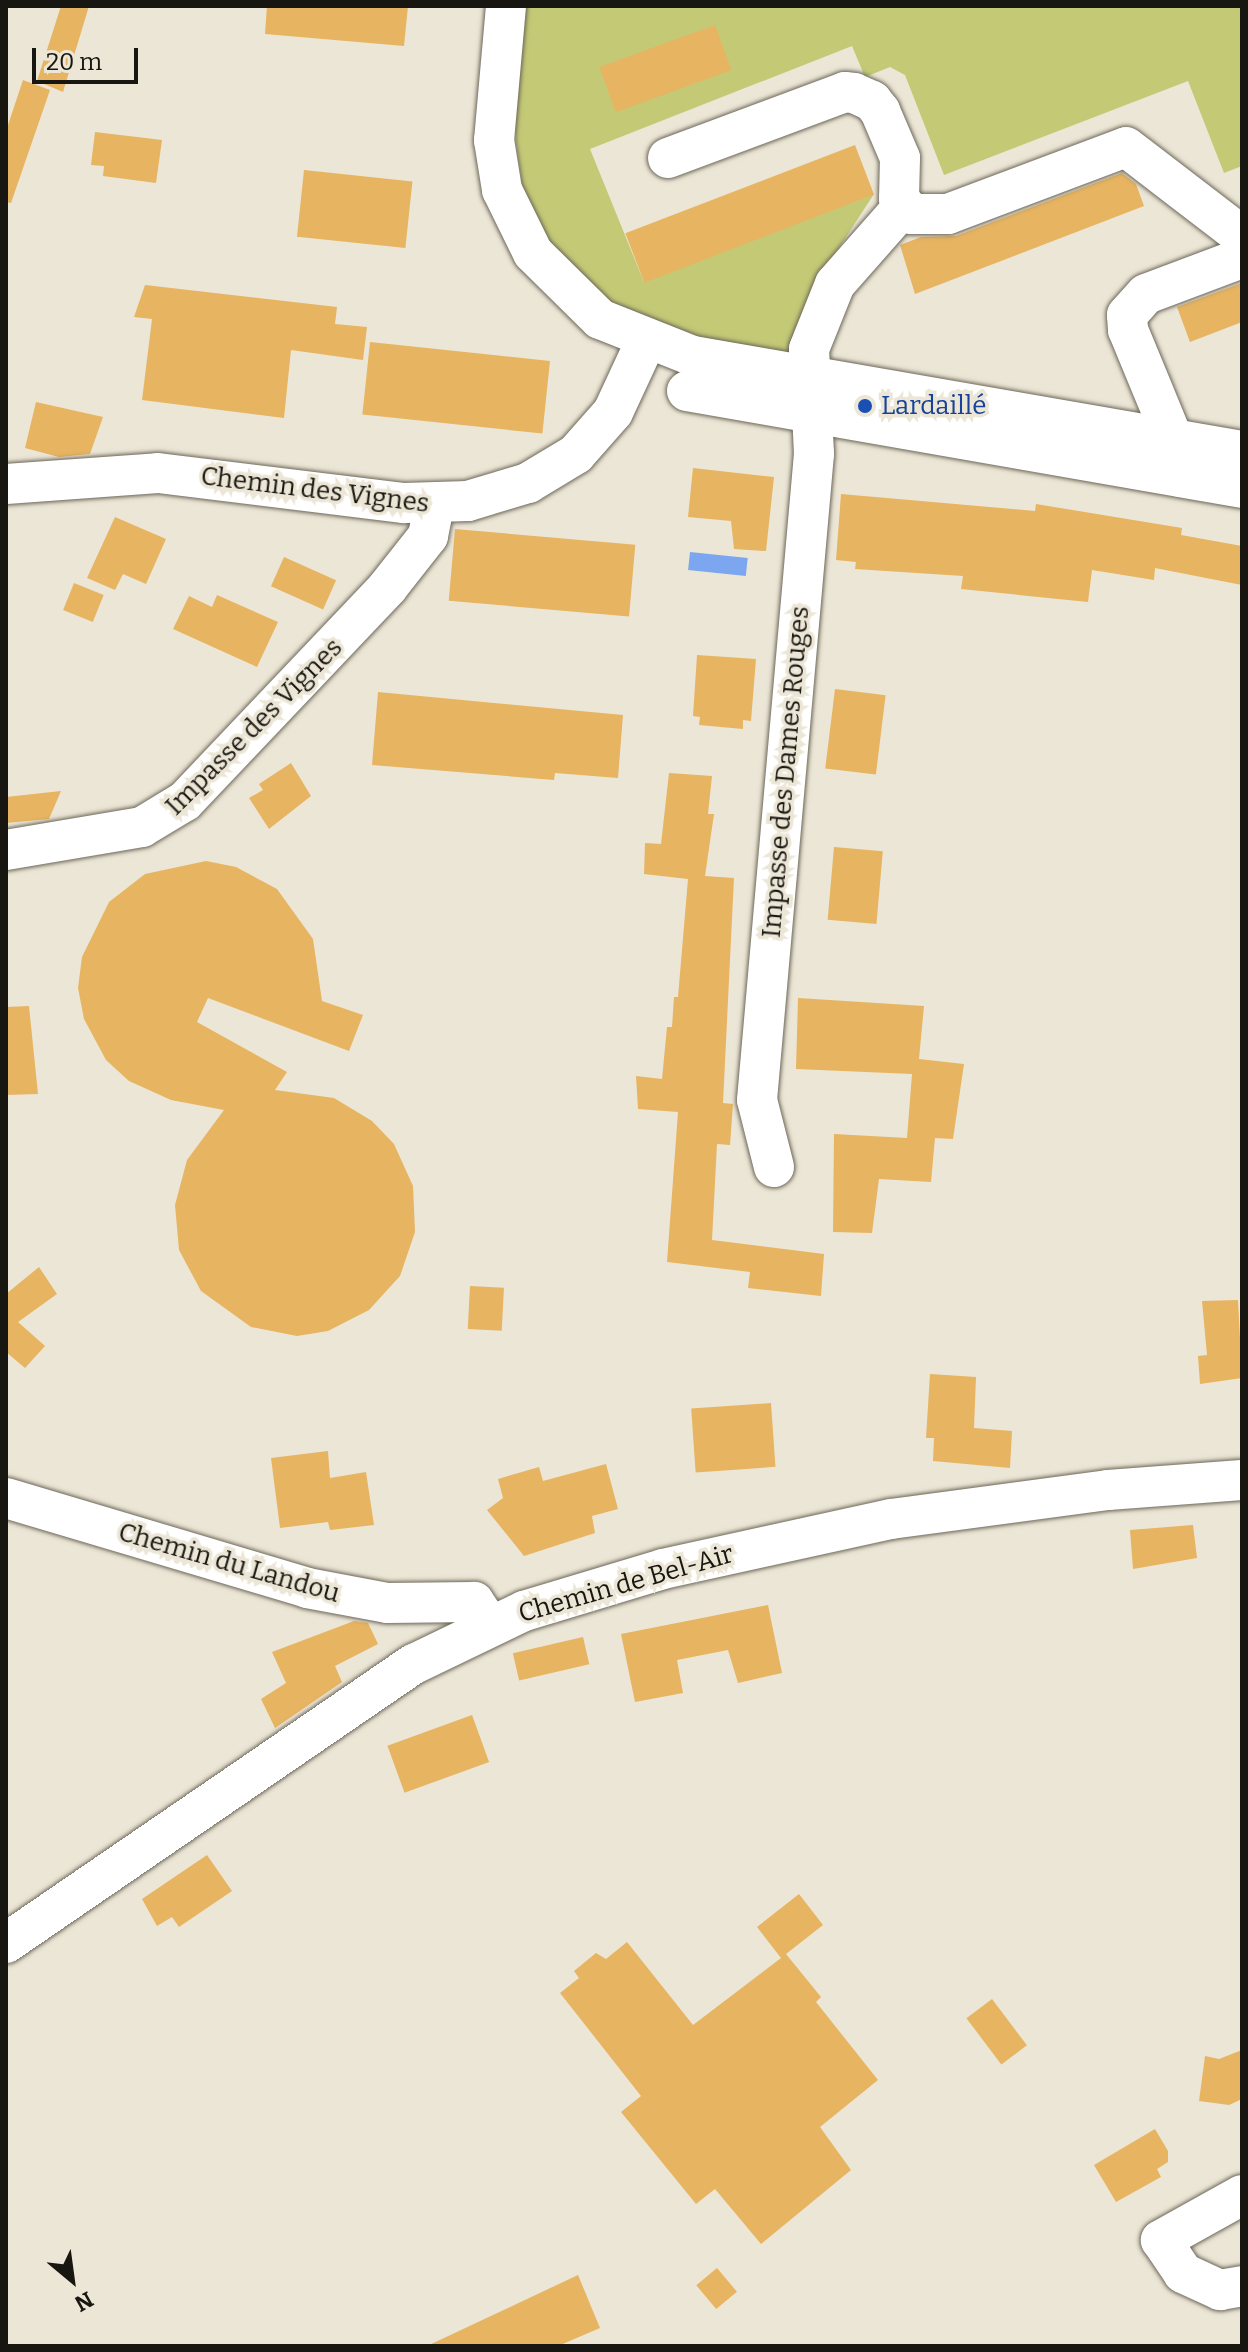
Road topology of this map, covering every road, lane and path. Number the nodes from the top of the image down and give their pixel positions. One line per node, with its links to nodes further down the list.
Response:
1 (506, 6): 6 (street)
2 (668, 158): 3 (street)
3 (903, 207): 4 (street); 8 (street, Impasse des Dames Rouges)
4 (1242, 236)
5 (1242, 258): 9 (street)
6 (646, 341): 8 (street); 13 (street, Chemin des Vignes)
7 (687, 391): 8 (street)
8 (811, 394): 9 (street); 12 (street); 15 (street, Impasse des Dames Rouges)
9 (1173, 439): 10 (street)
10 (1242, 451)
11 (6, 484): 13 (street, Chemin des Vignes)
12 (1242, 488)
13 (434, 505): 14 (street, Impasse des Vignes)
14 (6, 850)
15 (774, 1167)
16 (1242, 1480): 18 (street, Chemin de Bel-Air)
17 (6, 1498): 18 (street, Chemin du Landou)
18 (490, 1626): 19 (street, Chemin de Bel-Air)
19 (6, 1943)
20 (1242, 2195): 21 (street)
21 (1242, 2286)

